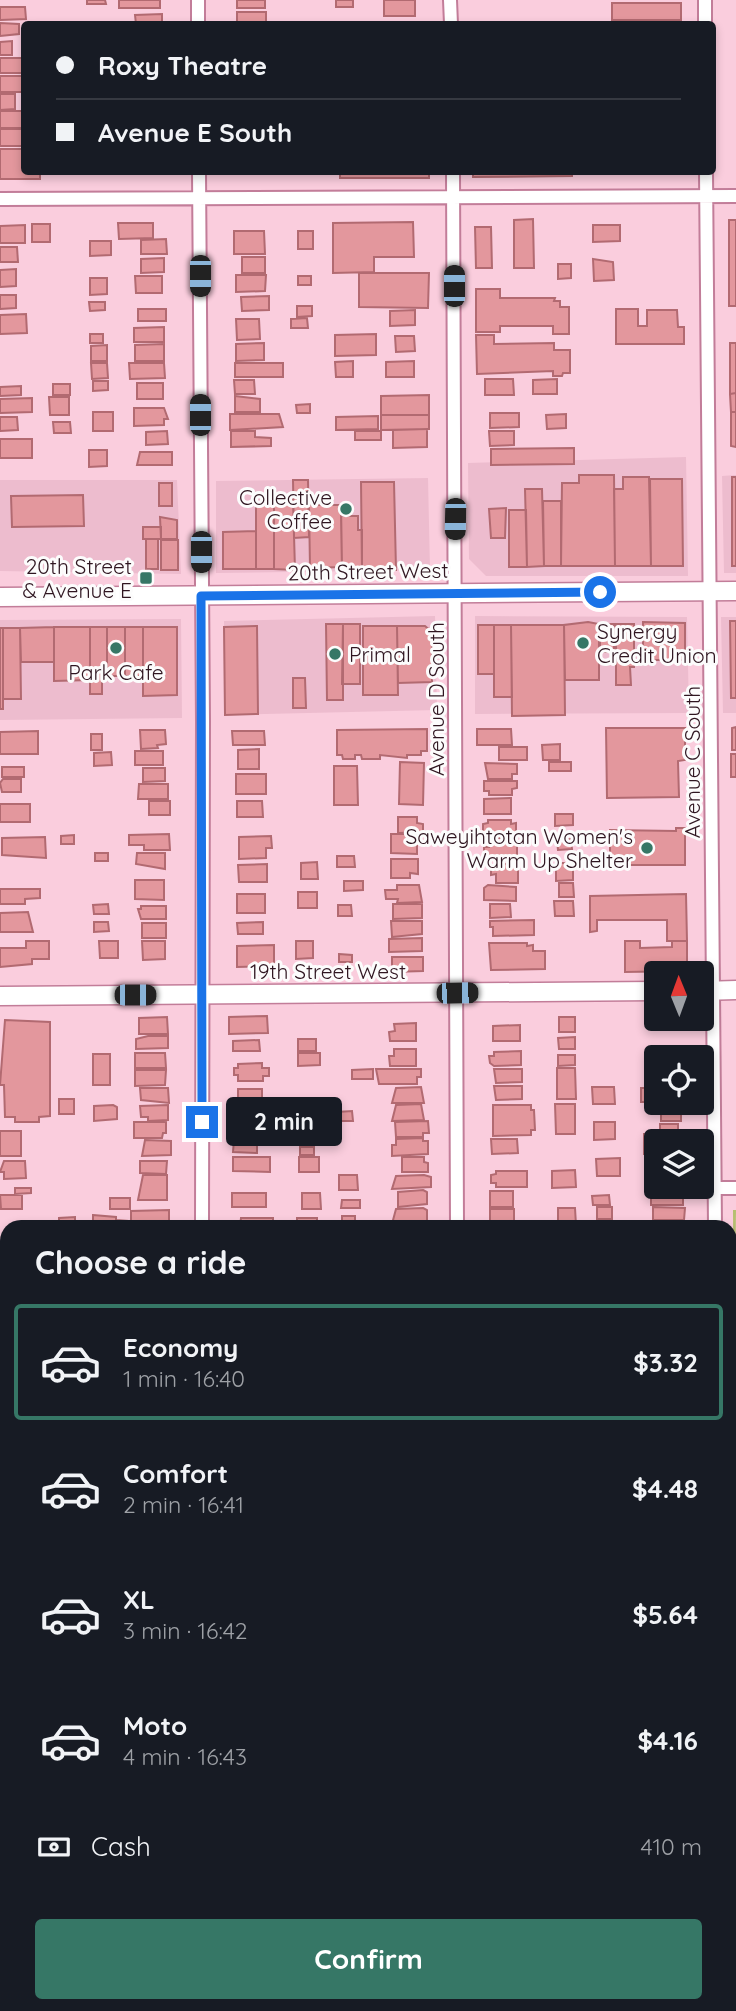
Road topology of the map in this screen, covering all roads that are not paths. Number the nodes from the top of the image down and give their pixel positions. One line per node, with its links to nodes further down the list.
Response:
1 (198, 0): 4 (street)
2 (450, 0): 5 (street)
3 (705, 0): 6 (street)
4 (198, 21)
5 (451, 21)
6 (705, 21)
7 (199, 175): 13 (street)
8 (453, 175): 12 (street, Avenue D South)
9 (706, 175): 10 (street, Avenue C South)
10 (706, 196): 11 (street); 12 (street); 15 (street, Avenue C South)
11 (736, 196)
12 (453, 197): 13 (street); 17 (street, Avenue D South)
13 (199, 198): 14 (street); 18 (street)
14 (0, 200)
15 (710, 591): 16 (main road, 20th Street West); 17 (main road, 20th Street West); 20 (street, Avenue C South)
16 (736, 591)
17 (454, 593): 18 (main road, 20th Street West); 24 (street, Avenue D South)
18 (201, 596): 19 (main road, 20th Street West); 25 (street)
19 (0, 597)
20 (707, 961)
21 (736, 990): 23 (main road)
22 (644, 991): 24 (main road, 19th Street West)
23 (714, 991)
24 (457, 993): 25 (main road, 19th Street West); 31 (street, Avenue D South)
25 (201, 995): 26 (main road, 19th Street West); 30 (street)
26 (0, 996)
27 (709, 1031): 28 (street, Avenue C South)
28 (715, 1188): 29 (street); 32 (street, Avenue C South)
29 (736, 1188)
30 (202, 1220)
31 (457, 1220)
32 (715, 1220)

